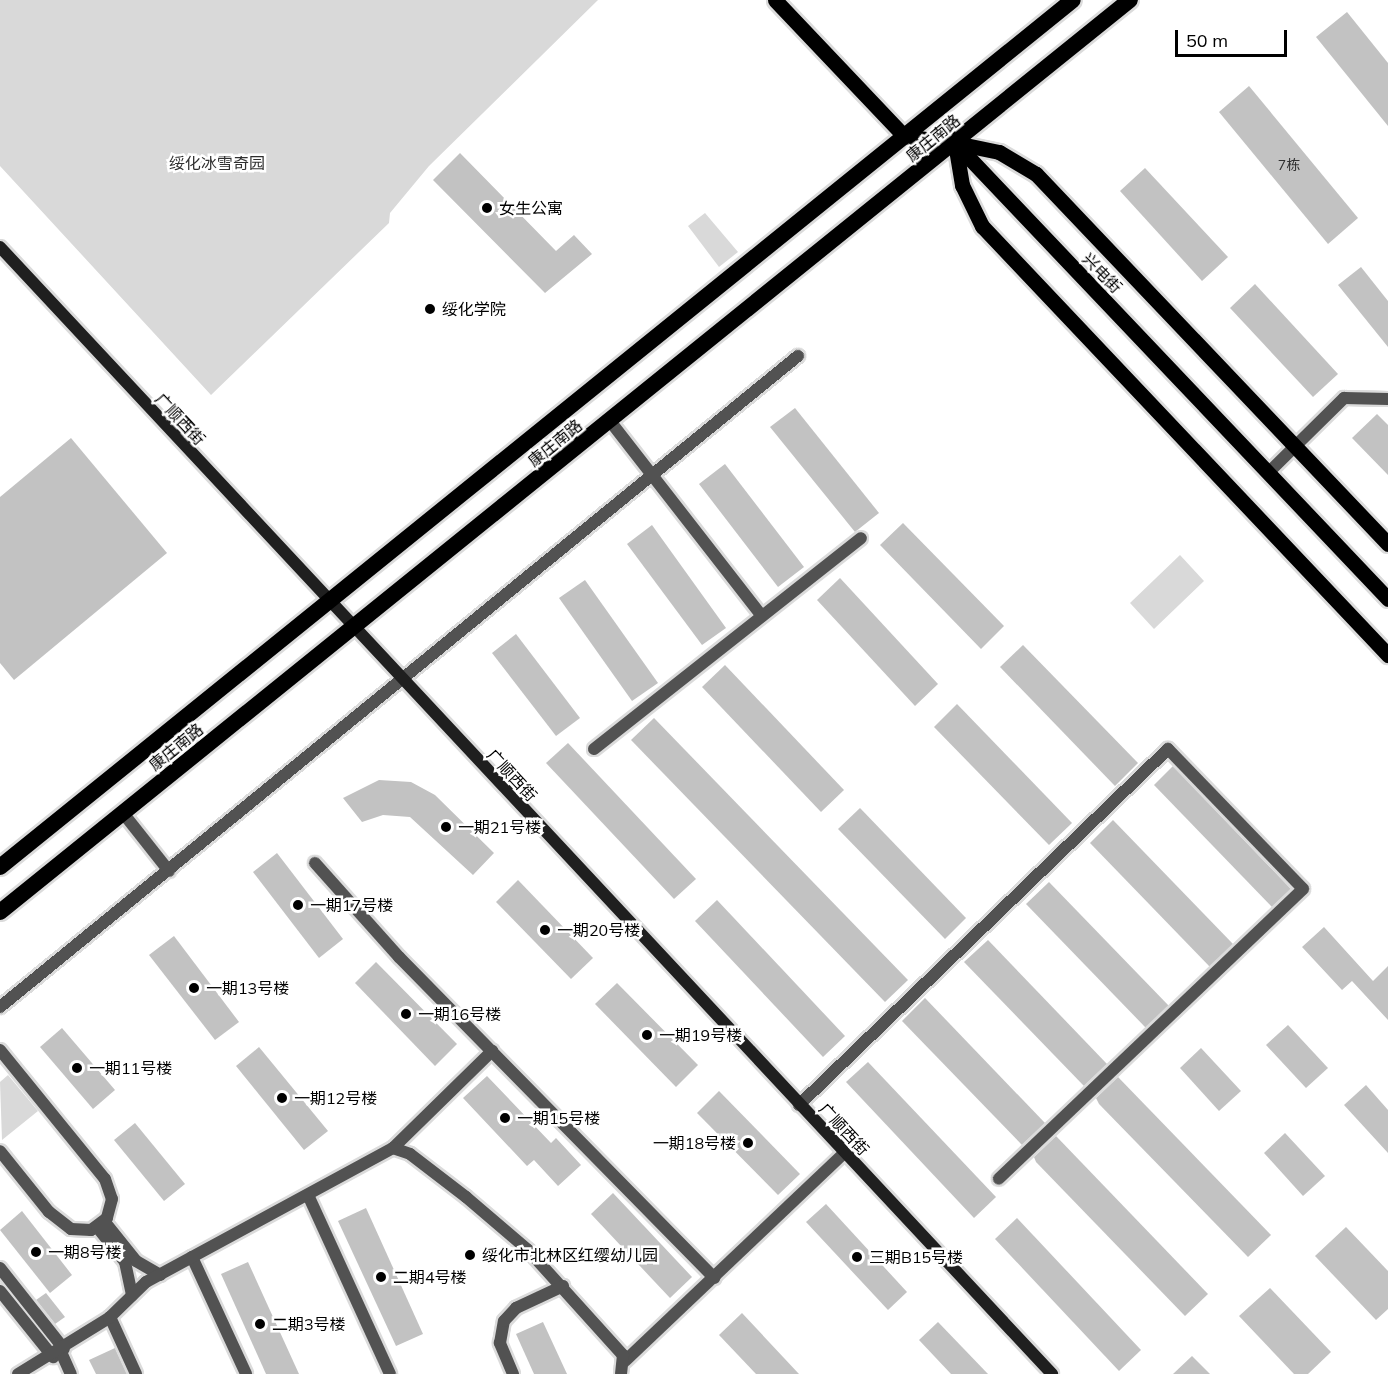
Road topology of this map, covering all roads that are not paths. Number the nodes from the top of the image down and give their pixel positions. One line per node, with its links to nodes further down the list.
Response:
1 (775, 0): 4 (main road)
2 (1072, 0): 4 (highway, 康庄南路)
3 (1130, 0): 5 (highway, 康庄南路)
4 (904, 136): 5 (main road); 16 (highway, 康庄南路)
5 (955, 144): 9 (highway, 康庄南路); 10 (main road); 11 (main road, 兴电街); 19 (main road)
6 (0, 247): 16 (main road, 广顺西街)
7 (798, 356): 12 (street)
8 (1388, 399): 10 (street)
9 (610, 421): 12 (street); 18 (highway, 康庄南路)
10 (1295, 446): 11 (street); 14 (main road)
11 (1268, 473): 15 (main road, 兴电街)
12 (653, 476): 17 (street); 20 (street)
13 (861, 537): 17 (street)
14 (1388, 544)
15 (1388, 599)
16 (328, 603): 18 (main road, 广顺西街); 24 (highway, 康庄南路)
17 (762, 616): 21 (street)
18 (352, 628): 20 (main road, 广顺西街); 22 (highway, 康庄南路)
19 (1388, 655)
20 (403, 683): 25 (street); 30 (main road, 广顺西街)
21 (594, 749)
22 (123, 813): 25 (street); 26 (highway, 康庄南路)
23 (315, 863): 29 (street)
24 (0, 867)
25 (170, 871): 27 (street)
26 (0, 912)
27 (0, 1007)
28 (0, 1050): 36 (street)
29 (492, 1051): 31 (street); 40 (street)
30 (799, 1105): 33 (main road, 广顺西街); 34 (street)
31 (393, 1148): 35 (street); 41 (street)
32 (0, 1151): 36 (street)
33 (844, 1153): 40 (street); 54 (main road, 广顺西街)
34 (999, 1179)
35 (308, 1195): 37 (street); 51 (street)
36 (100, 1224): 39 (street); 43 (street)
37 (192, 1257): 39 (street); 50 (street)
38 (0, 1268): 45 (street)
39 (160, 1275): 43 (street)
40 (714, 1278): 46 (street)
41 (563, 1286): 46 (street); 52 (street)
42 (0, 1291): 45 (street)
43 (132, 1295): 44 (street)
44 (110, 1317): 45 (street); 49 (street)
45 (59, 1353): 47 (street); 48 (street)
46 (625, 1361): 53 (street)
47 (18, 1374)
48 (70, 1374)
49 (136, 1374)
50 (246, 1374)
51 (390, 1374)
52 (513, 1374)
53 (621, 1374)
54 (1052, 1374)

